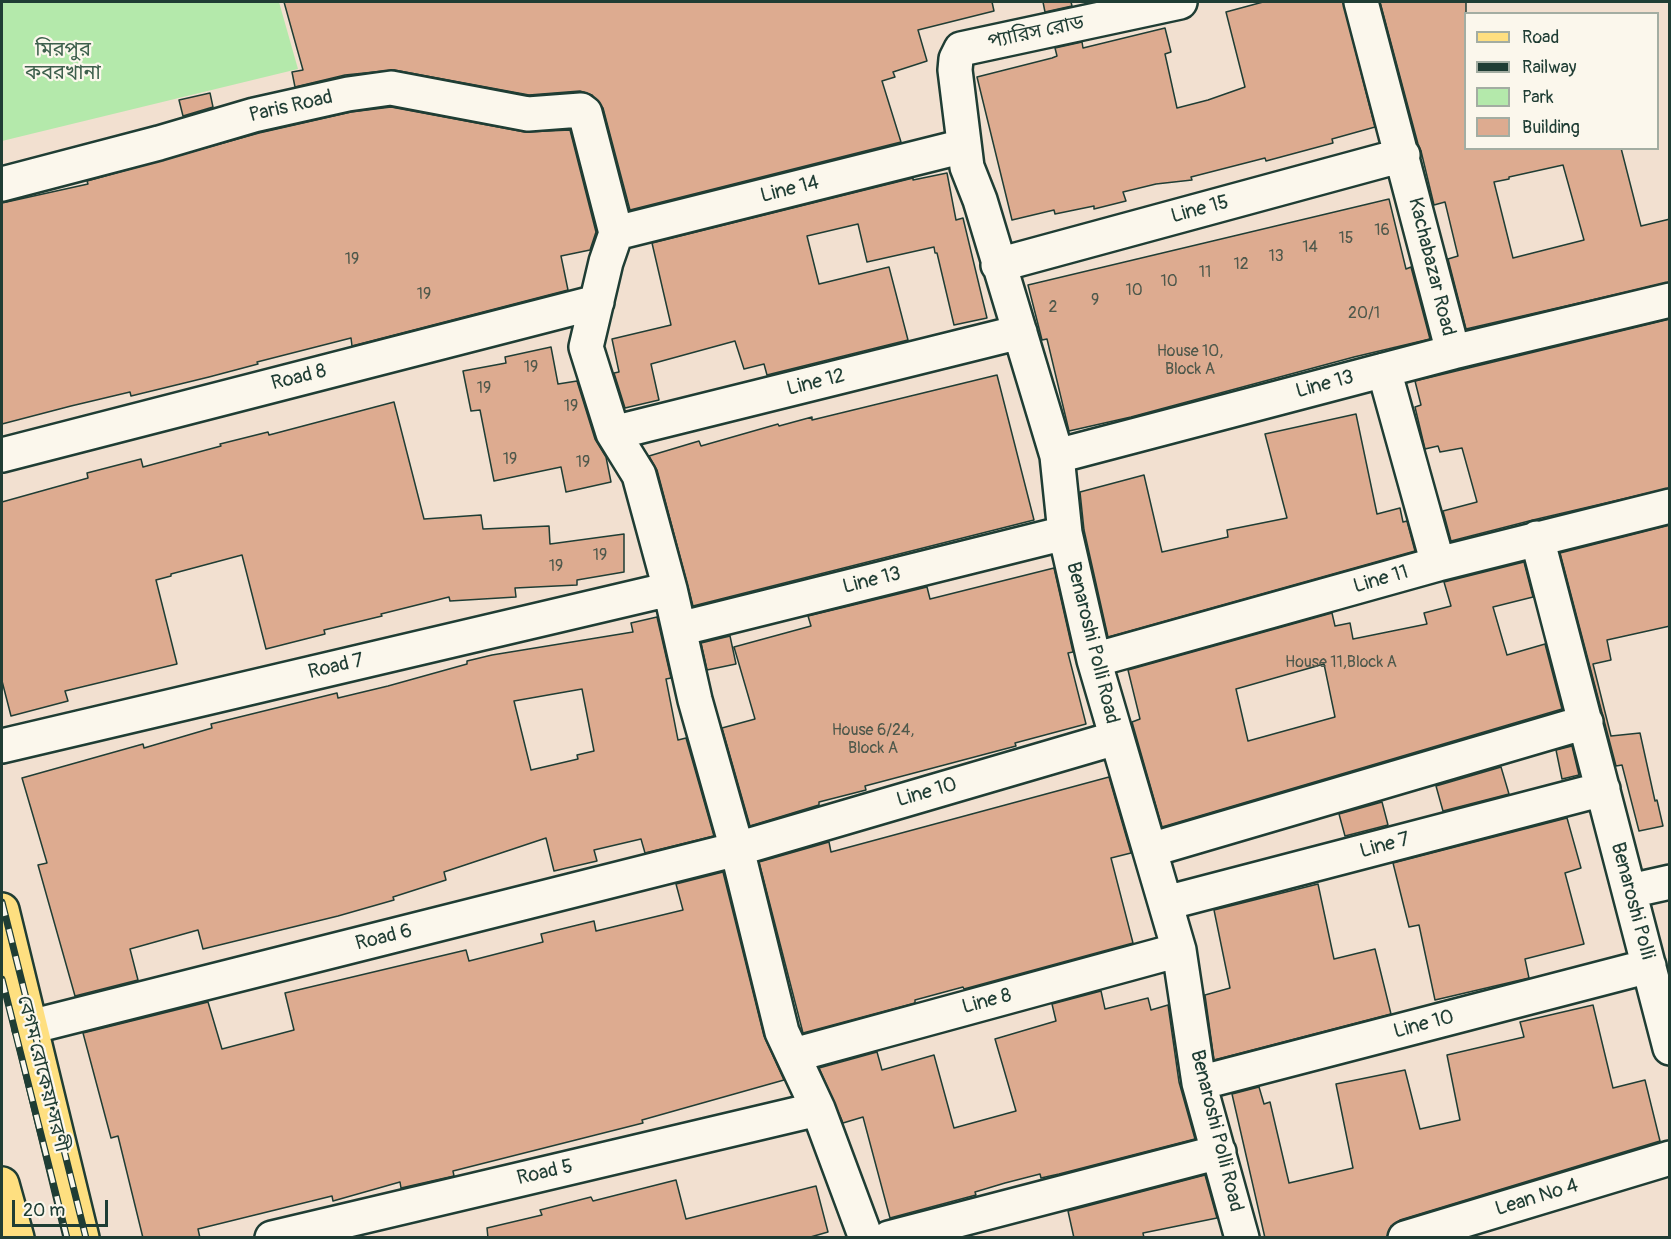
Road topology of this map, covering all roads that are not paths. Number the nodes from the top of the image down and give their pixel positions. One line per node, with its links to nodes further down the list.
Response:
1 (1180, 2): 3 (street, প্যারিস রোড)
2 (1361, 2): 5 (street, Kachabazar Road)
3 (961, 49): 4 (street, Benaroshi Polli Road)
4 (964, 146): 7 (street, Line 14); 8 (street, Benaroshi Polli Road)
5 (1402, 155): 8 (street, Line 15); 12 (street, Kachabazar Road)
6 (2, 184): 7 (street, Paris Road)
7 (616, 233): 10 (street)
8 (998, 265): 11 (street, Benaroshi Polli Road)
9 (1670, 300): 12 (street, Kachabazar Road)
10 (597, 302): 14 (street); 15 (street, Road 8)
11 (1020, 332): 14 (street, Line 12); 16 (street, Benaroshi Polli Road)
12 (1453, 352): 13 (street, Line 13)
13 (1384, 370): 16 (street, Line 13); 20 (street)
14 (613, 433): 21 (street)
15 (2, 455)
16 (1057, 456): 18 (street, Benaroshi Polli Road)
17 (1670, 506): 19 (street, Line 11)
18 (1065, 533): 22 (street, Line 13); 23 (street, Benaroshi Polli Road)
19 (1537, 538): 20 (street, Line 11); 24 (street, Benaroshi Polli)
20 (1438, 564): 23 (street, Line 11)
21 (670, 588): 22 (street); 26 (street, Road 7)
22 (680, 629): 28 (street)
23 (1094, 660): 25 (street, Benaroshi Polli Road)
24 (1586, 722): 27 (street, Benaroshi Polli); 29 (street)
25 (1116, 738): 28 (street, Line 10); 29 (street, Benaroshi Polli Road)
26 (2, 747)
27 (1603, 789): 31 (street, Benaroshi Polli); 32 (street, Line 7)
28 (737, 849): 36 (street, Road 6); 38 (street)
29 (1150, 850): 32 (street, Benaroshi Polli Road)
30 (1670, 882): 31 (street)
31 (1630, 891): 35 (street, Benaroshi Polli)
32 (1166, 903): 34 (street, Benaroshi Polli Road)
33 (2, 910): 36 (main road, বেগম রোকেয়া সরণী)
34 (1179, 950): 38 (street, Line 8); 39 (street, Benaroshi Polli Road)
35 (1649, 966): 37 (street, Benaroshi Polli); 39 (street, Line 10)
36 (30, 1028): 45 (main road, বেগম রোকেয়া সরণী)
37 (1670, 1048)
38 (794, 1055): 40 (street)
39 (1199, 1083): 41 (street, Benaroshi Polli Road)
40 (818, 1109): 46 (street, Road 5); 47 (street)
41 (1219, 1152): 48 (street); 49 (street, Benaroshi Polli Road)
42 (1670, 1158): 50 (street, Lean No 4)
43 (2, 1184): 44 (main road)
44 (17, 1238)
45 (82, 1238)
46 (272, 1238)
47 (866, 1238)
48 (889, 1238)
49 (1242, 1238)
50 (1405, 1238)

